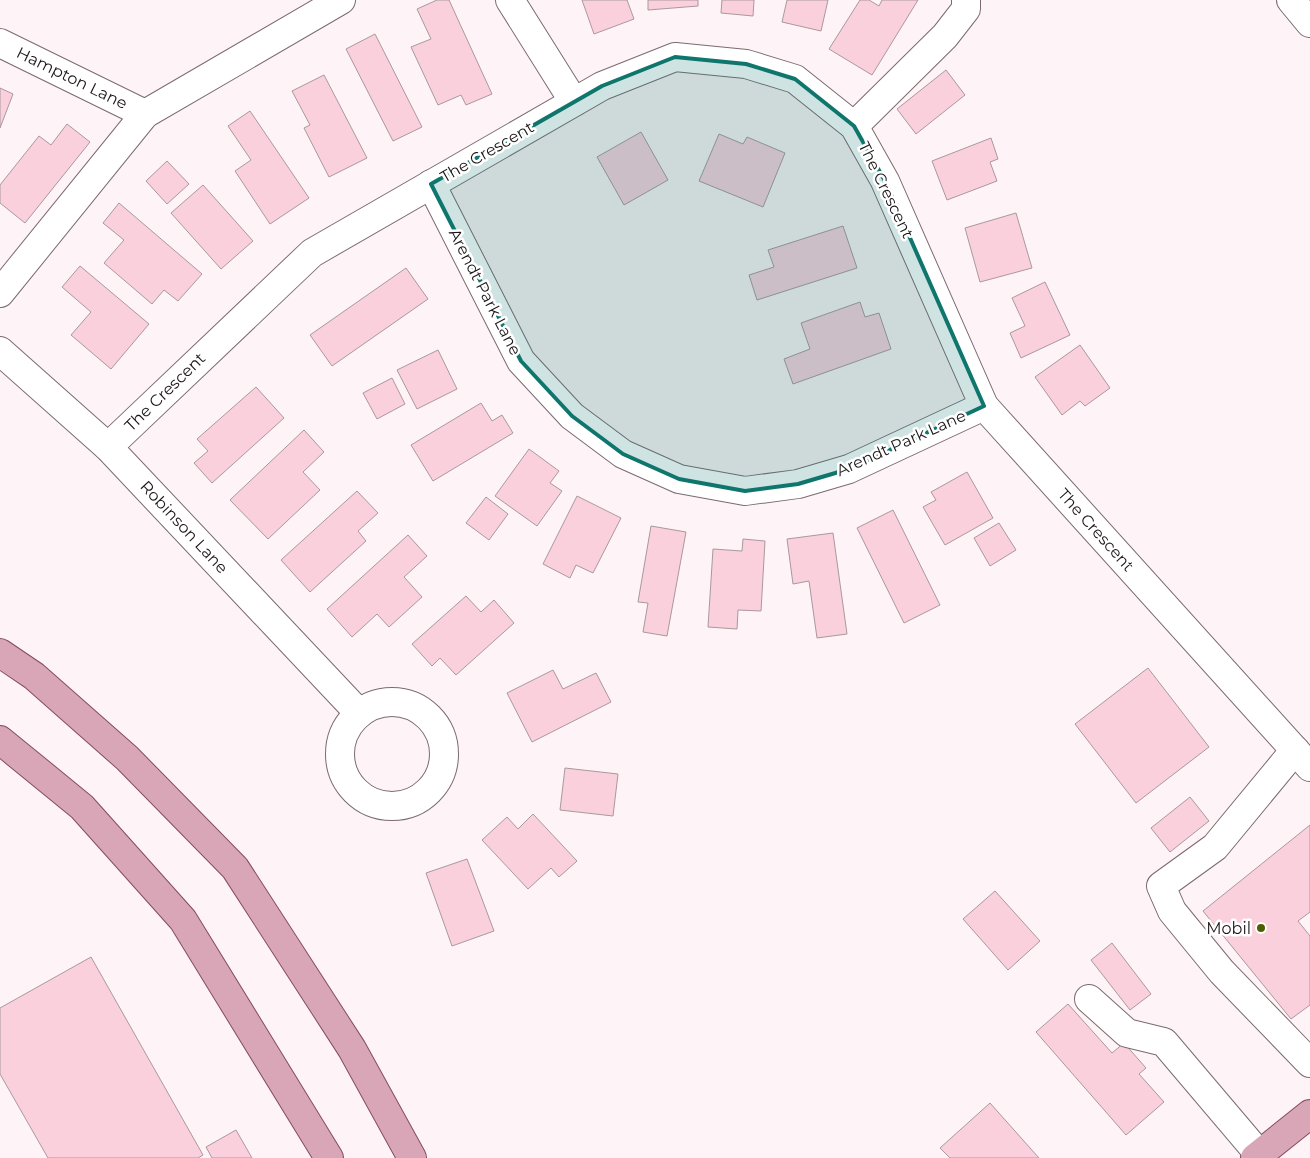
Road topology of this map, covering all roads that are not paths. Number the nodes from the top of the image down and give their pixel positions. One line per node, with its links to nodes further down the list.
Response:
1 (341, 0): 8 (street)
2 (510, 0): 7 (street)
3 (966, 0): 9 (street)
4 (1291, 0): 5 (street)
5 (1310, 23)
6 (0, 43): 8 (street, Hampton Lane)
7 (574, 102): 9 (street, The Crescent); 10 (street, The Crescent)
8 (145, 114): 11 (street)
9 (854, 126): 13 (street, The Crescent)
10 (430, 184): 13 (street, Arendt Park Lane); 14 (street, The Crescent)
11 (0, 294)
12 (0, 351): 14 (street, Robinson Lane)
13 (984, 406): 18 (street, The Crescent)
14 (108, 447): 16 (street, Robinson Lane)
15 (0, 654): 24 (main road)
16 (359, 713)
17 (0, 740): 23 (main road)
18 (1305, 758): 20 (street)
19 (1089, 999): 22 (street)
20 (1310, 1063)
21 (1310, 1114): 22 (main road)
22 (1257, 1156)
23 (330, 1158)
24 (412, 1158)

